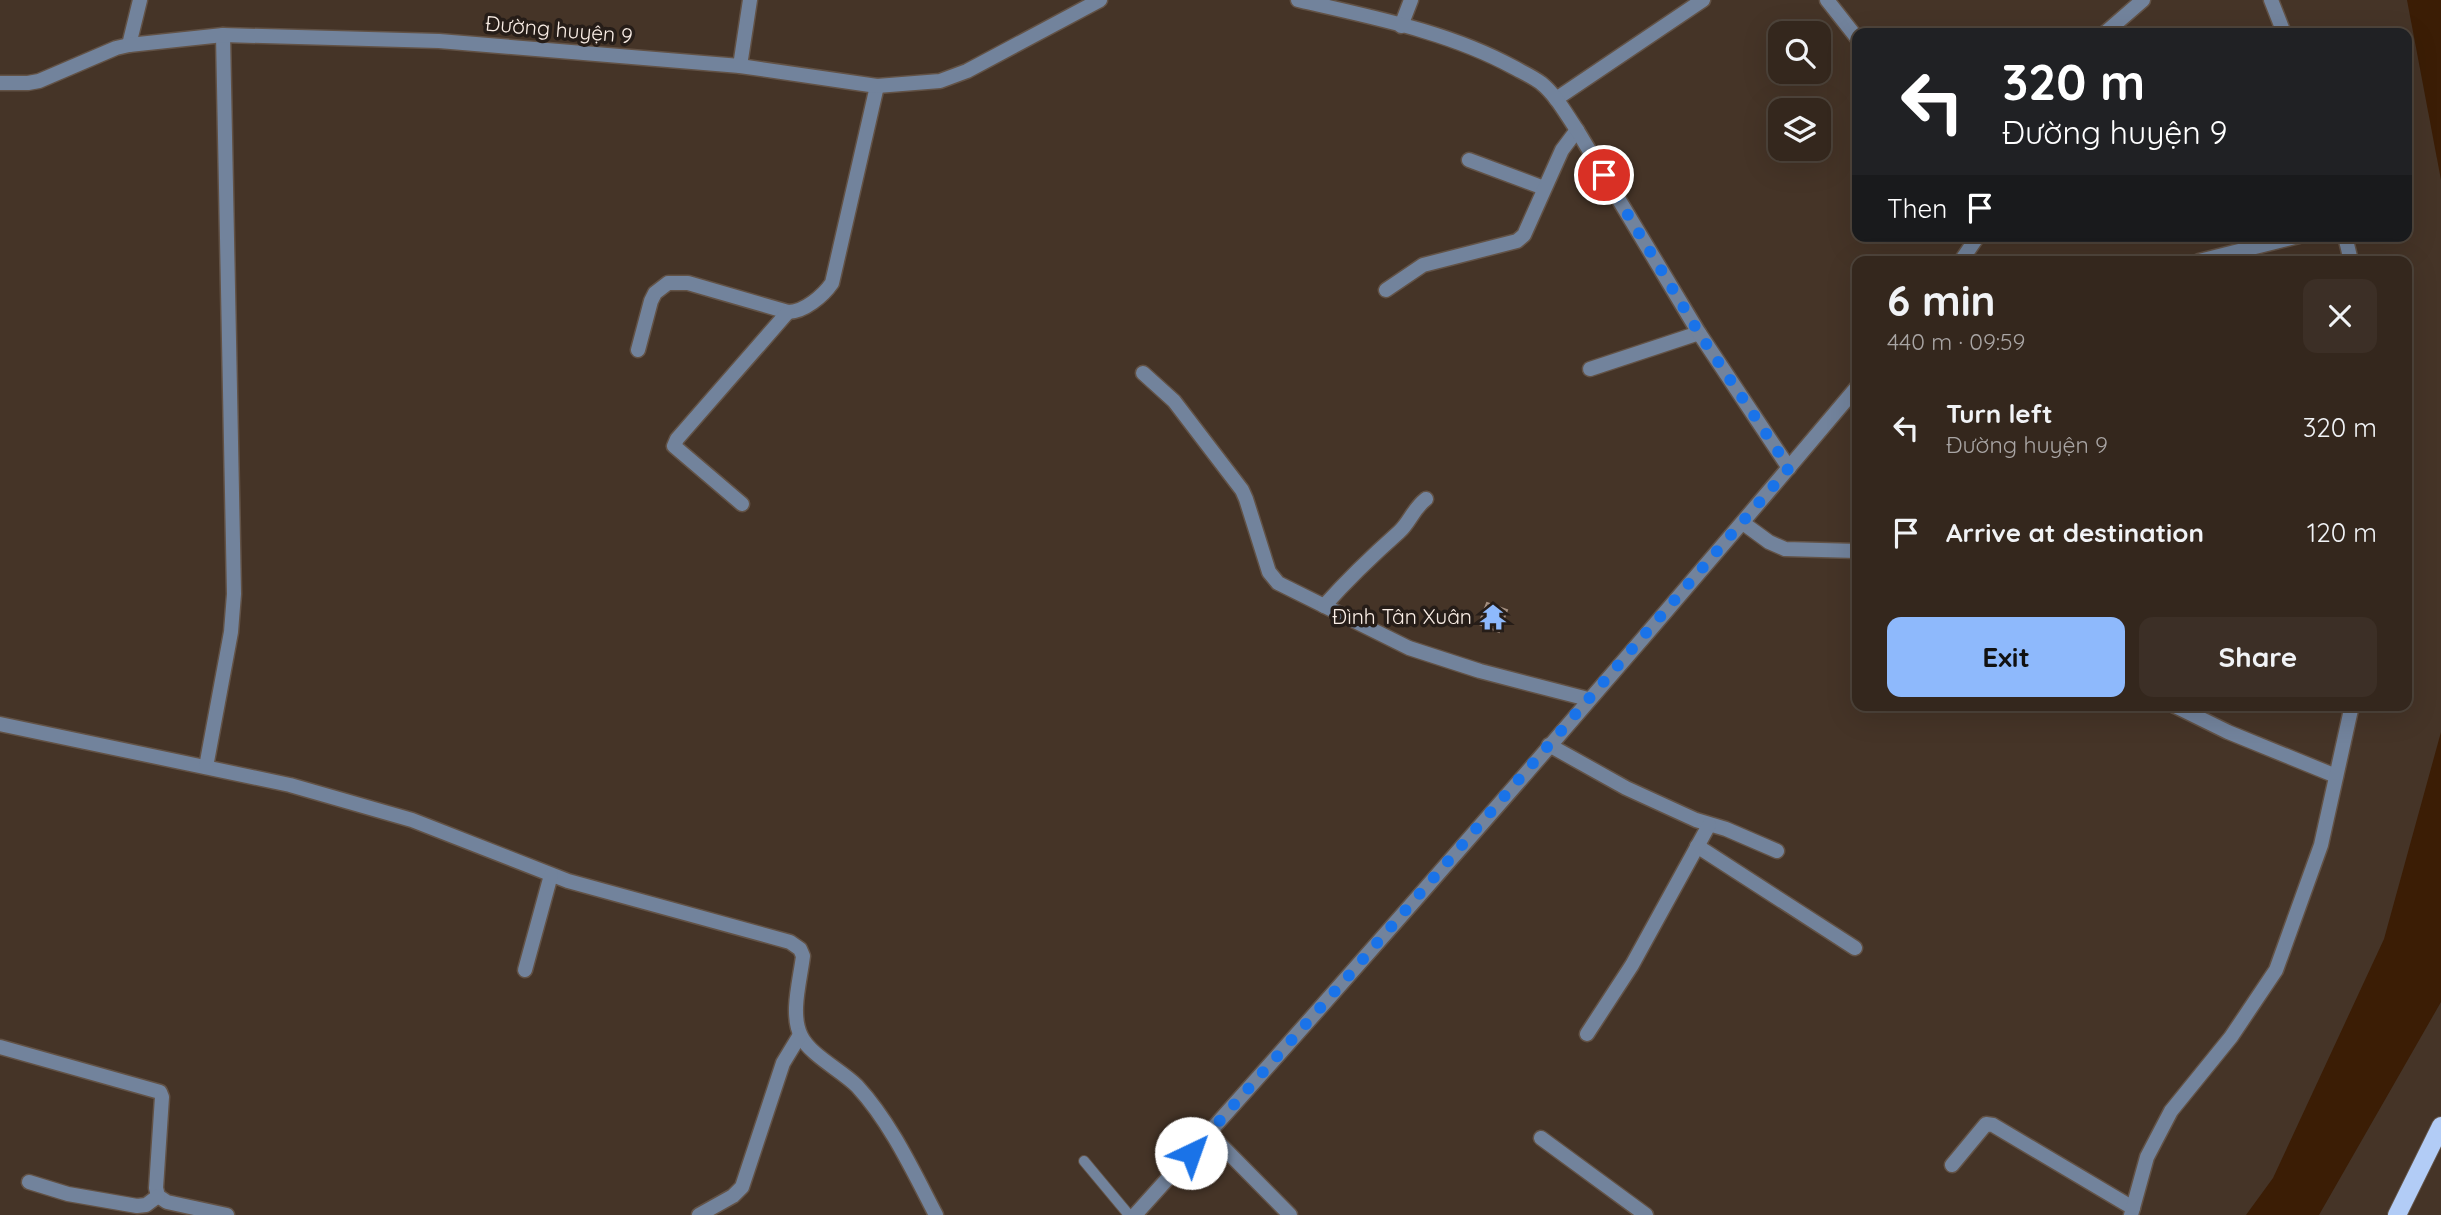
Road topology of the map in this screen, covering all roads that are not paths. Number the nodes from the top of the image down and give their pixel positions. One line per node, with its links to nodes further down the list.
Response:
1 (140, 0): 15 (street)
2 (750, 0): 16 (street)
3 (1100, 0): 18 (street, Đường huyện 9)
4 (1298, 0): 10 (street)
5 (1411, 0): 10 (street)
6 (1703, 0): 19 (street)
7 (1827, 0): 13 (street)
8 (2143, 0): 11 (street)
9 (2271, 0): 12 (street)
10 (1401, 26): 19 (street)
11 (2111, 28)
12 (2282, 28)
13 (1852, 32)
14 (223, 35): 15 (street, Đường huyện 9); 16 (street, Đường huyện 9); 43 (street)
15 (129, 45): 17 (street, Đường huyện 9)
16 (740, 66): 18 (street, Đường huyện 9)
17 (0, 83)
18 (877, 86): 26 (street)
19 (1556, 99): 20 (street)
20 (1577, 130): 22 (street); 27 (street)
21 (1469, 160): 22 (street)
22 (1544, 188): 25 (street)
23 (2274, 242): 24 (street)
24 (2219, 256)
25 (1385, 290)
26 (788, 312): 28 (street); 34 (street)
27 (1699, 333): 29 (street); 32 (street)
28 (638, 350)
29 (1590, 369)
30 (1143, 373): 37 (street)
31 (1852, 393): 32 (street)
32 (1789, 468): 35 (street)
33 (1426, 499): 37 (street)
34 (742, 504)
35 (1743, 523): 36 (street); 38 (street)
36 (1852, 551)
37 (1324, 606): 38 (street)
38 (1588, 699): 42 (street)
39 (2185, 711): 44 (street)
40 (2351, 711): 44 (street)
41 (0, 724): 43 (street)
42 (1549, 745): 45 (street); 55 (street)
43 (206, 767): 48 (street)
44 (2336, 776): 61 (street)
45 (1709, 825): 46 (street); 47 (street)
46 (1696, 846): 49 (street); 51 (street)
47 (1777, 851)
48 (551, 874): 50 (street); 52 (street)
49 (1855, 948)
50 (525, 970)
51 (1587, 1034)
52 (800, 1035): 63 (street); 64 (street)
53 (0, 1047): 60 (street)
54 (2441, 1126): 69 (main road)
55 (1209, 1133): 66 (street); 67 (street)
56 (1541, 1138): 68 (street)
57 (1084, 1161): 65 (lane)
58 (1952, 1165): 61 (street)
59 (29, 1182): 60 (street)
60 (158, 1196): 62 (street)
61 (2132, 1212)
62 (227, 1215)
63 (699, 1215)
64 (936, 1215)
65 (1129, 1215)
66 (1135, 1215)
67 (1290, 1215)
68 (1646, 1215)
69 (2398, 1215)

